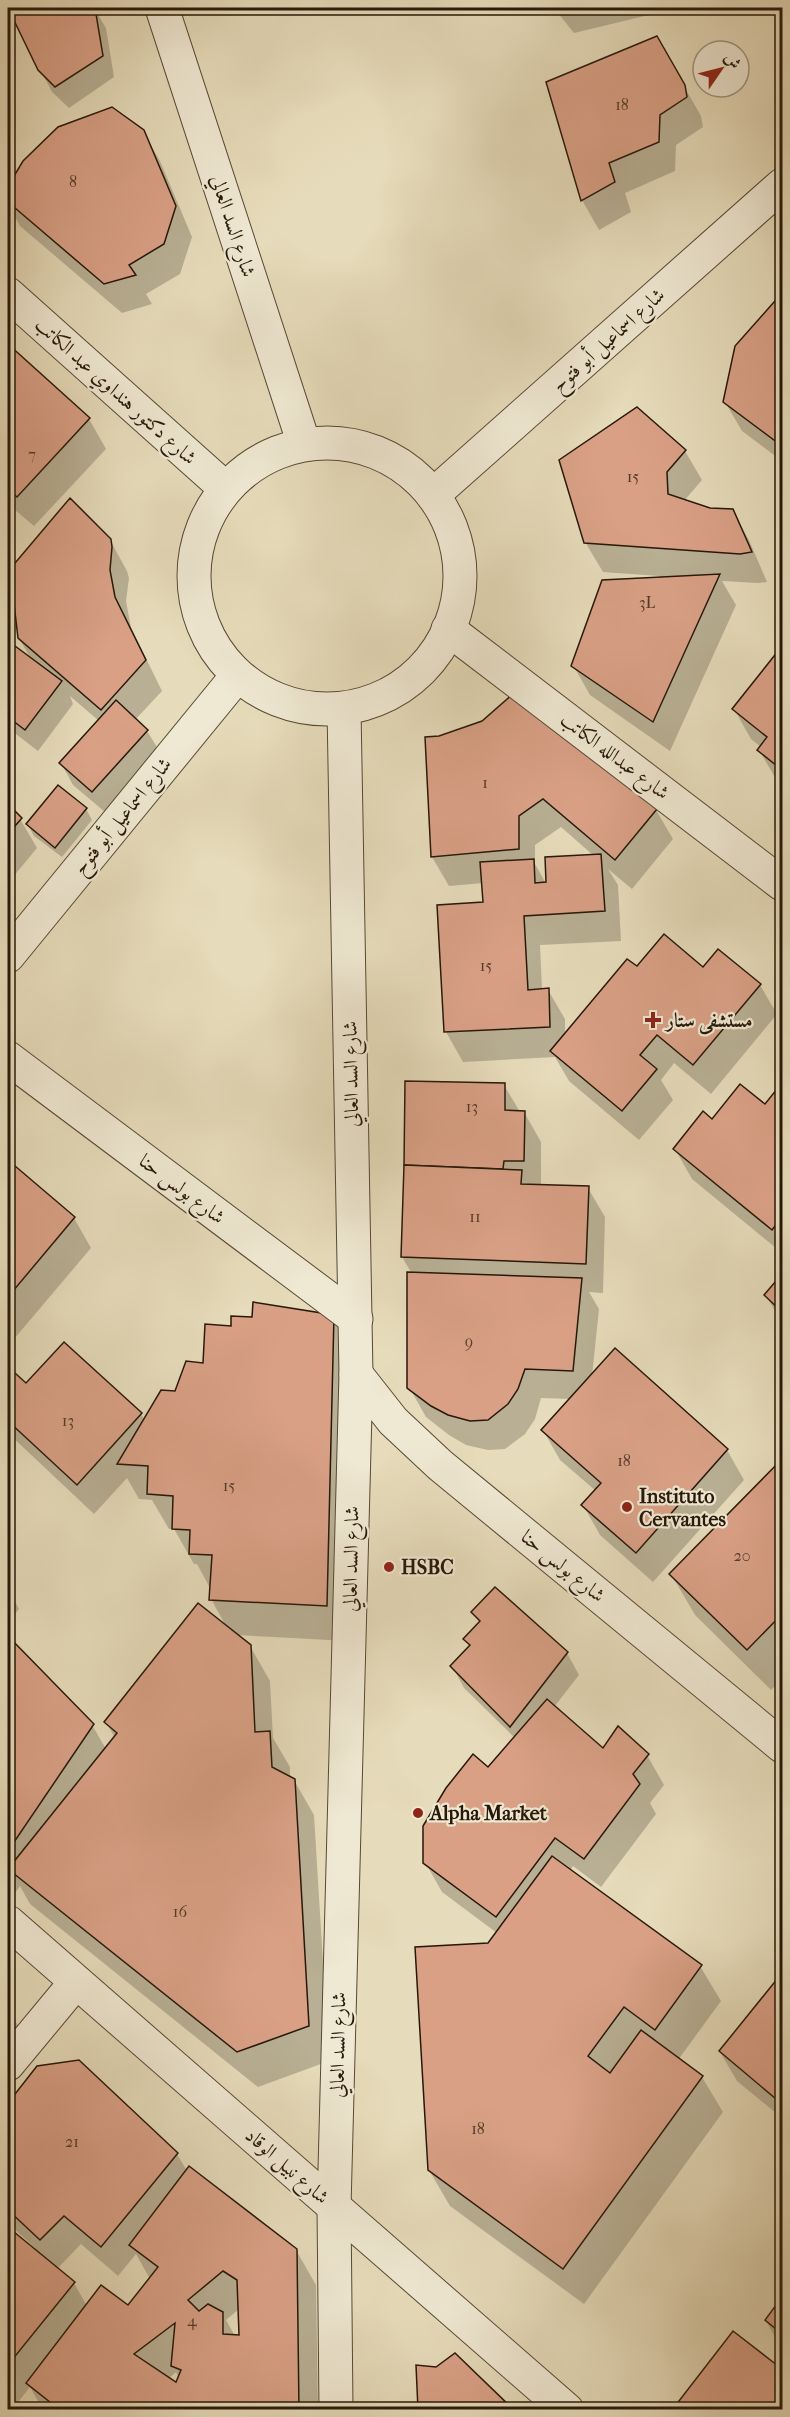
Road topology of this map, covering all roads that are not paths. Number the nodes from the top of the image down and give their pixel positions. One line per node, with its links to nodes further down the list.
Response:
1 (162, 8): 4 (street, شارع السد العالي)
2 (783, 185): 6 (street, شارع اسماعيل أبو فتوح)
3 (8, 294): 5 (street, شارع دكتور هنداوي عبد الكاتب)
4 (304, 444): 5 (street); 6 (street)
5 (225, 488): 8 (street)
6 (433, 495): 7 (street)
7 (448, 629): 9 (street); 10 (street, شارع عبدالله الكاتب)
8 (237, 676): 9 (street); 11 (street, شارع اسماعيل أبو فتوح)
9 (344, 709): 13 (street, شارع السد العالي)
10 (783, 884)
11 (8, 956)
12 (8, 1058): 13 (street, شارع بولس حنا)
13 (356, 1319): 14 (street, شارع السد العالي)
14 (356, 1374): 15 (street, شارع بولس حنا); 19 (street, شارع السد العالي)
15 (783, 1746)
16 (8, 1922): 17 (street, شارع نبيل الوقاد)
17 (76, 1982): 18 (street); 19 (street, شارع نبيل الوقاد)
18 (8, 2064)
19 (334, 2207): 20 (street, شارع السد العالي); 21 (street, شارع نبيل الوقاد)
20 (336, 2409)
21 (567, 2409)

